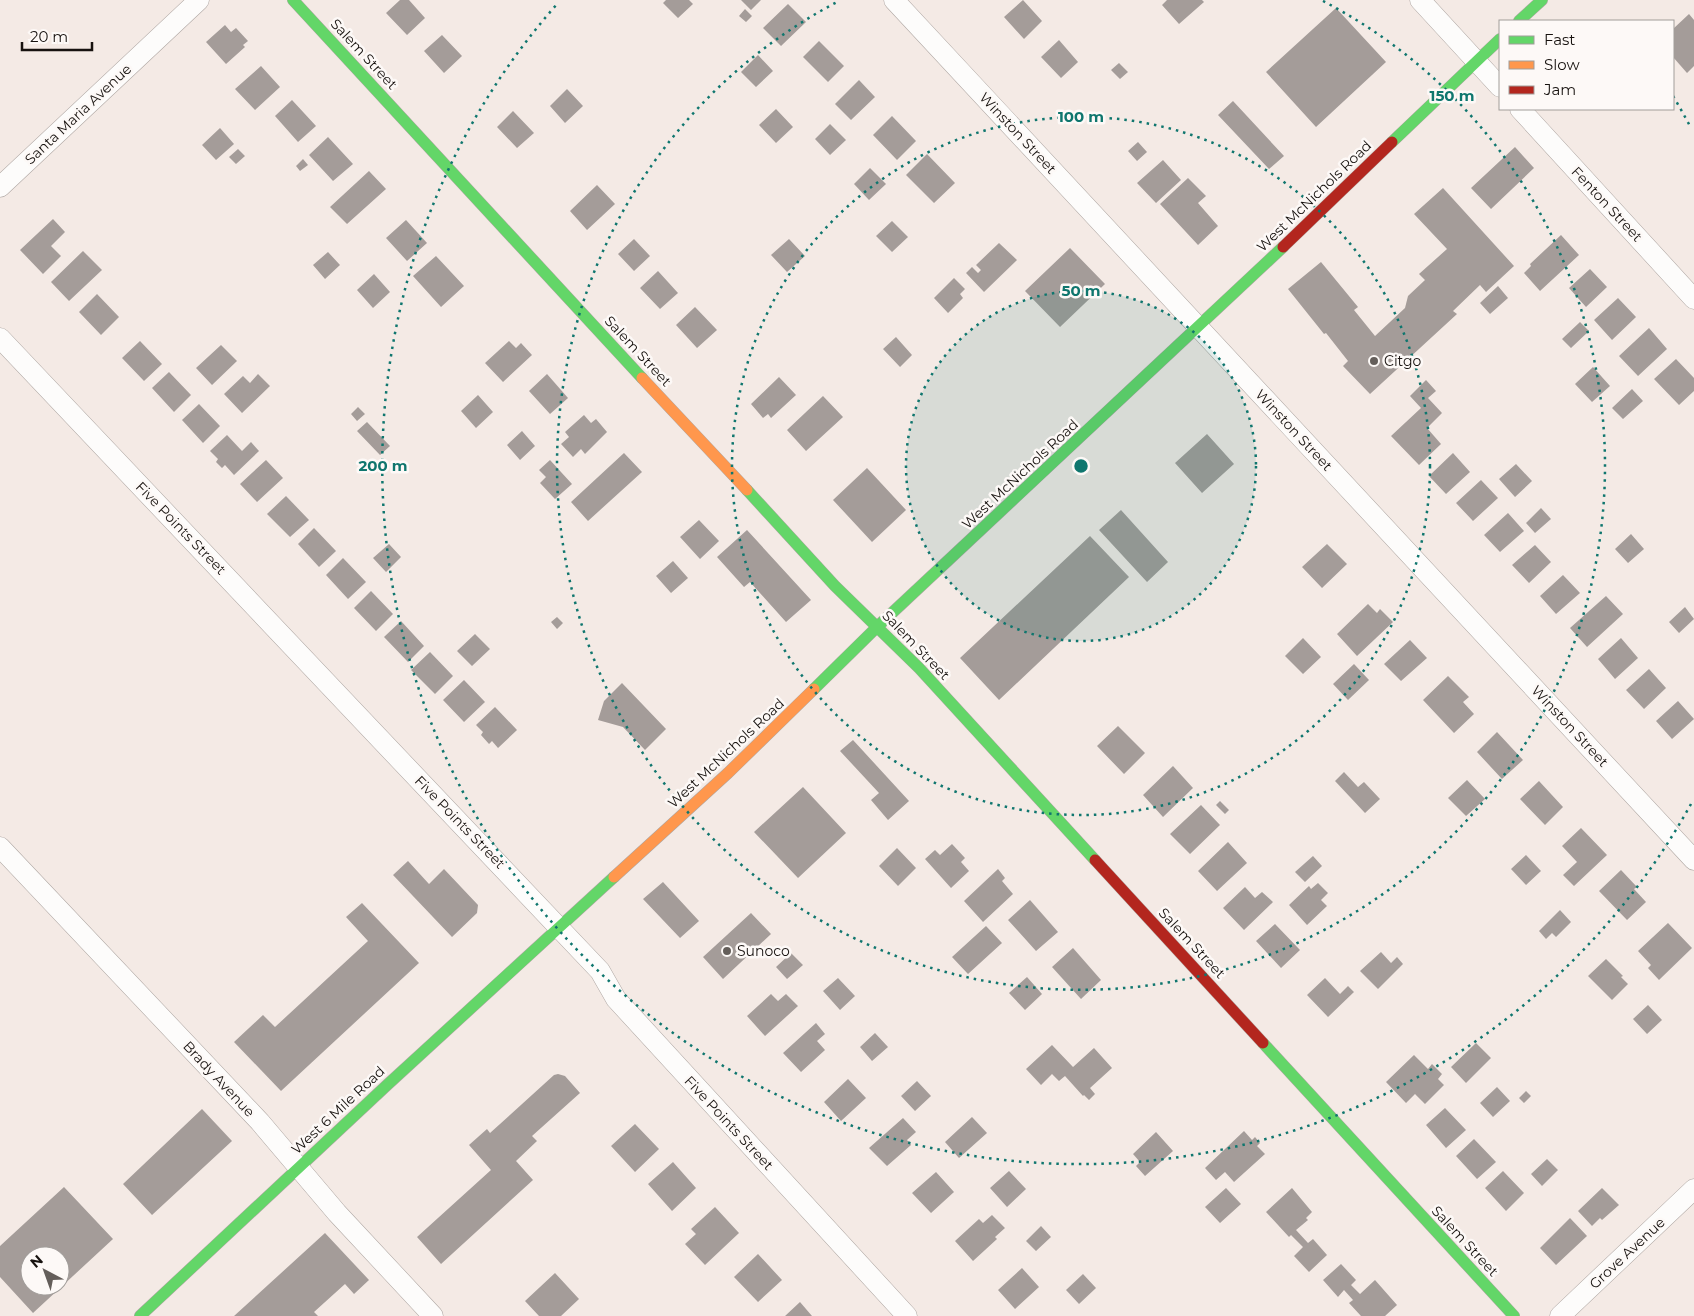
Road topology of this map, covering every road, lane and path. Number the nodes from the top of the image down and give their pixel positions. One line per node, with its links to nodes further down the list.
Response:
1 (200, 0): 11 (street, Santa Maria Avenue)
2 (293, 0): 15 (main road, Salem Street)
3 (894, 0): 13 (street, Winston Street)
4 (1420, 0): 8 (street)
5 (1542, 0): 6 (main road)
6 (1520, 20)
7 (1499, 40): 8 (main road, West McNichols Road)
8 (1477, 61): 9 (street); 13 (main road, West McNichols Road)
9 (1499, 86)
10 (1521, 110): 12 (street, Fenton Street)
11 (0, 187)
12 (1694, 298)
13 (1198, 326): 15 (main road, West McNichols Road); 17 (street, Winston Street)
14 (0, 338): 18 (street, Five Points Street)
15 (878, 627): 18 (main road, West McNichols Road); 24 (main road, Salem Street)
16 (0, 847): 19 (street, Brady Avenue)
17 (1694, 860)
18 (558, 928): 19 (main road, West 6 Mile Road); 23 (street, Five Points Street)
19 (299, 1167): 21 (main road, West 6 Mile Road); 22 (street, Brady Avenue)
20 (1694, 1189): 25 (street, Grove Avenue)
21 (140, 1316)
22 (433, 1316)
23 (907, 1316)
24 (1514, 1316)
25 (1560, 1316)

